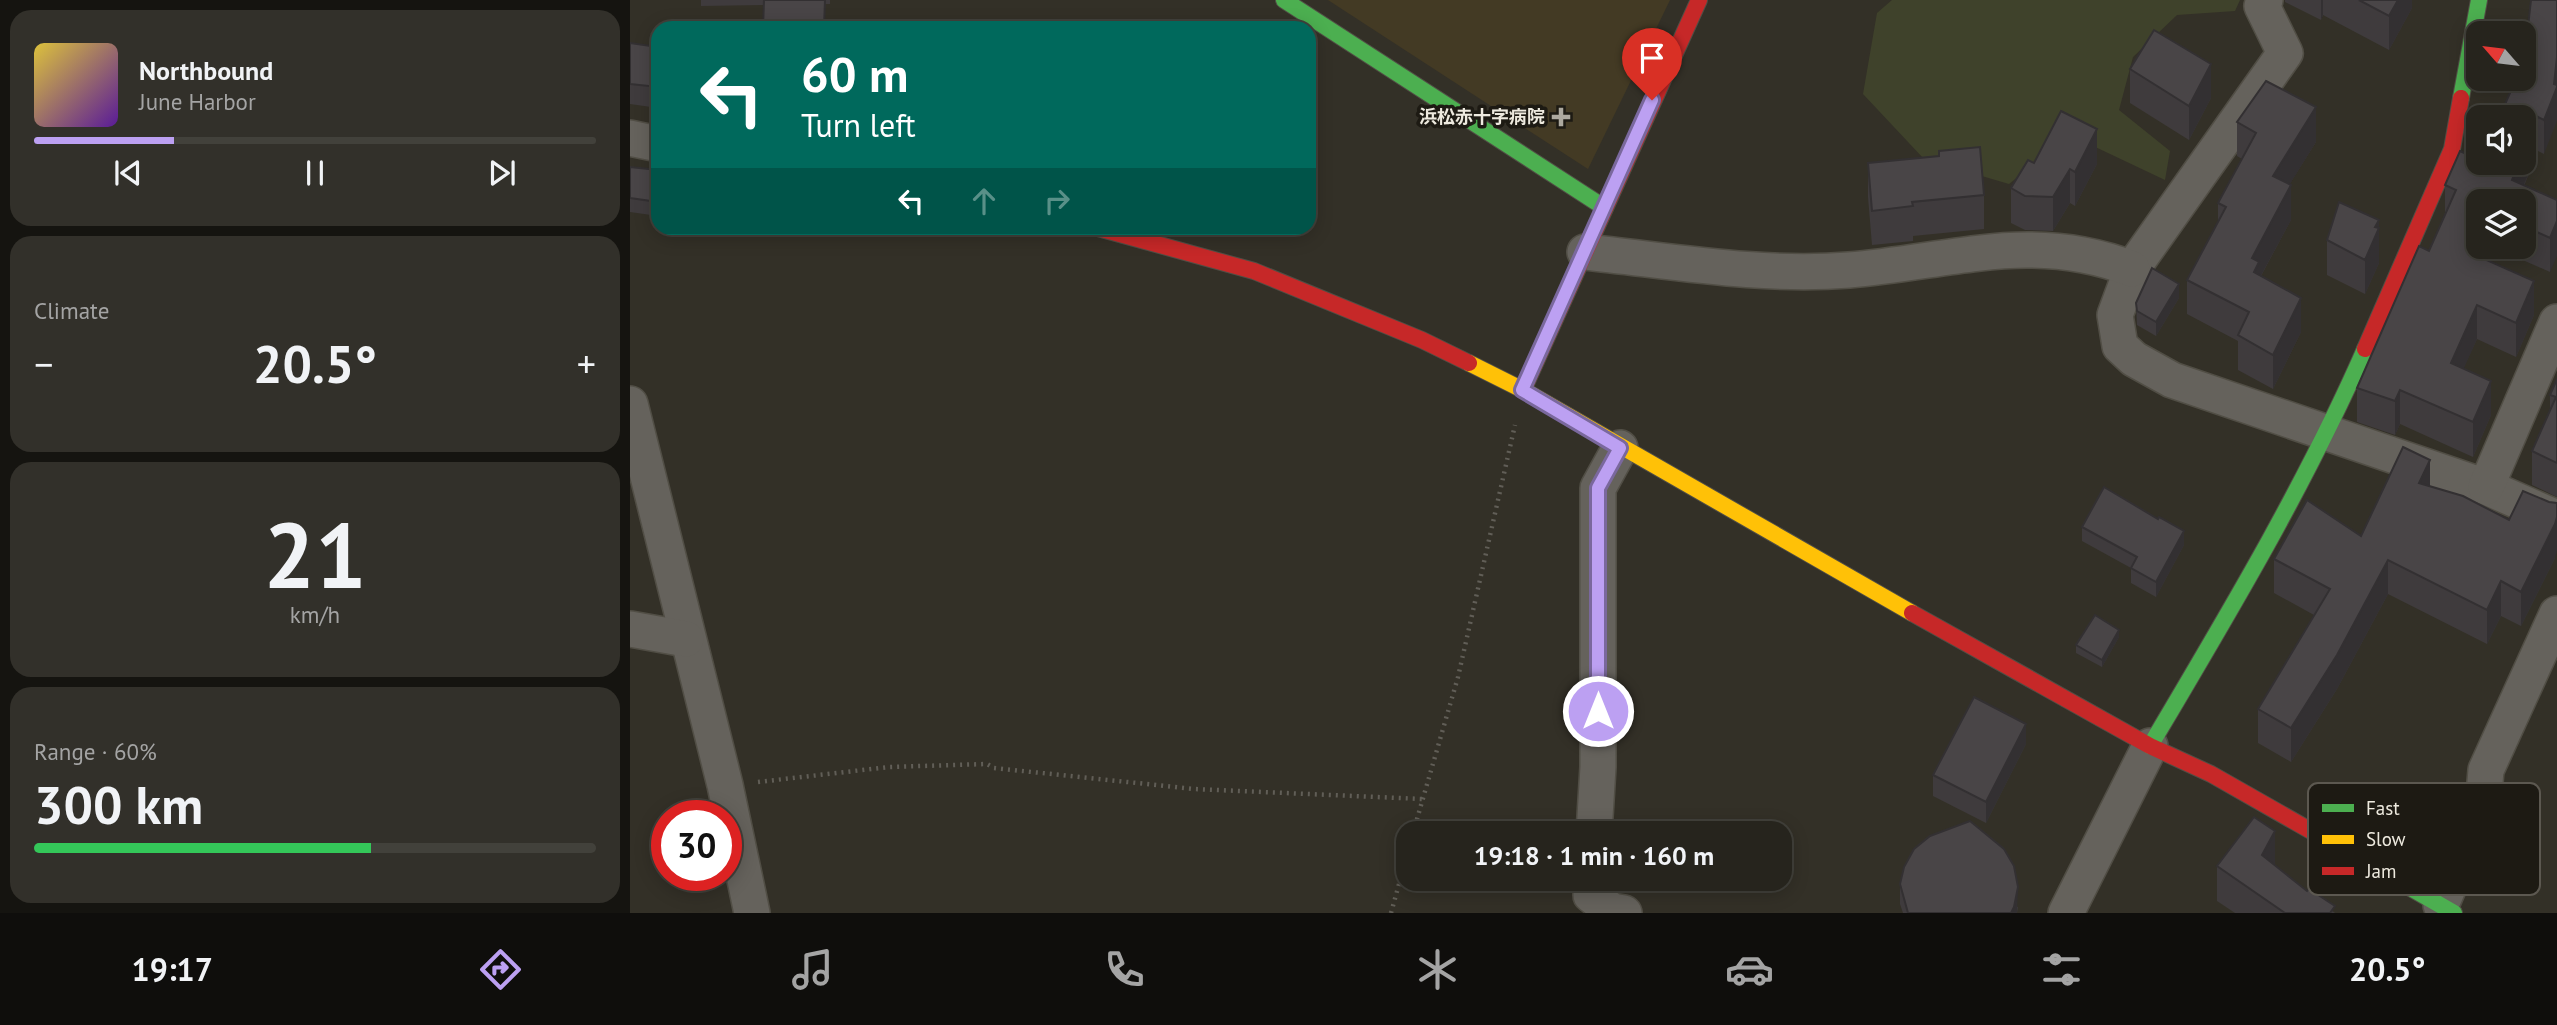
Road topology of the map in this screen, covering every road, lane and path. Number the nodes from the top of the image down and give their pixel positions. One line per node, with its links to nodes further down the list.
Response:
1 (1284, 0): 7 (street)
2 (1699, 0): 7 (street)
3 (2265, 0): 10 (street)
4 (2479, 0): 14 (street)
5 (630, 138): 6 (street)
6 (651, 142)
7 (1605, 208): 9 (street)
8 (1123, 235): 12 (street)
9 (1585, 252): 10 (street); 12 (street)
10 (2132, 269): 14 (street)
11 (2557, 322): 16 (street)
12 (1522, 390): 15 (street); 24 (path)
13 (630, 404): 20 (street)
14 (2328, 433): 16 (street); 21 (street)
15 (1620, 448): 21 (street); 26 (street)
16 (2486, 487): 17 (street)
17 (2557, 518)
18 (2557, 614): 22 (street)
19 (630, 629): 20 (street)
20 (686, 639): 23 (street)
21 (2150, 746): 27 (street); 35 (street)
22 (2485, 783)
23 (725, 785): 24 (path); 32 (street)
24 (1422, 799): 25 (path)
25 (1416, 821)
26 (1595, 821)
27 (2308, 829)
28 (1397, 891): 33 (path)
29 (1591, 891): 34 (street)
30 (2423, 895): 31 (street)
31 (2448, 909)
32 (752, 913)
33 (1391, 913)
34 (1624, 913)
35 (2066, 913)

